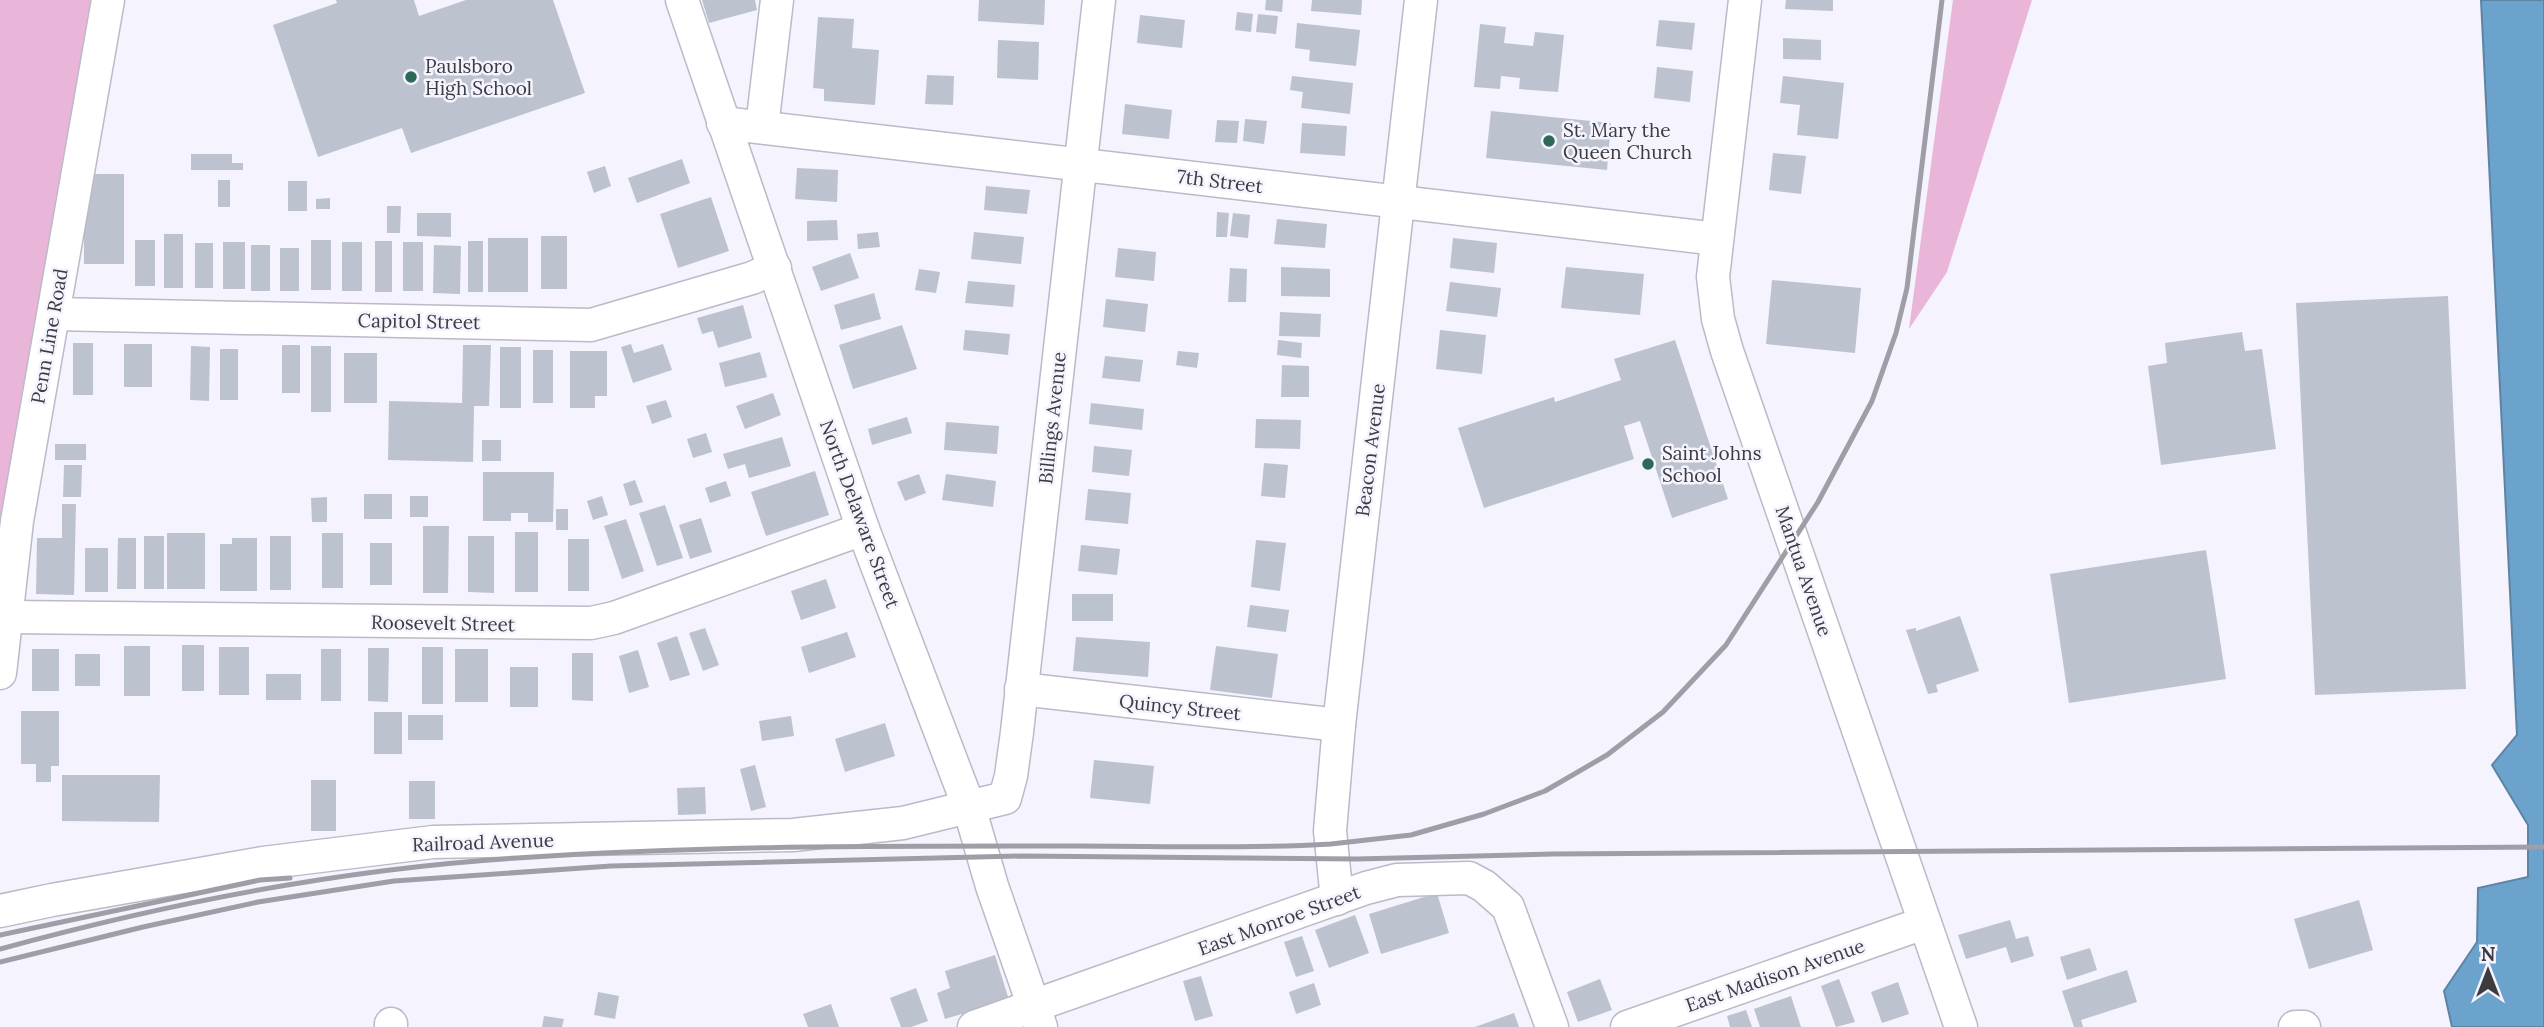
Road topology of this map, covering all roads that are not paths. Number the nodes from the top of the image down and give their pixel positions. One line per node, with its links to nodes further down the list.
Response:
1 (108, 0): 13 (street, Penn Line Road)
2 (682, 0): 7 (street, North Delaware Street)
3 (777, 0): 8 (street)
4 (1100, 0): 9 (street, Billings Avenue)
5 (1421, 0): 10 (street, Beacon Avenue)
6 (1745, 0): 11 (street, Mantua Avenue)
7 (723, 123): 8 (street, 7th Street); 12 (street, North Delaware Street)
8 (762, 127): 9 (street, 7th Street)
9 (1081, 165): 10 (street, 7th Street); 17 (street, Billings Avenue)
10 (1398, 202): 11 (street, 7th Street); 18 (street, Beacon Avenue)
11 (1717, 239): 22 (street, Mantua Avenue)
12 (775, 268): 13 (street, Capitol Street); 14 (street, North Delaware Street)
13 (54, 314): 15 (street, Penn Line Road)
14 (863, 529): 15 (street, Roosevelt Street); 19 (street, North Delaware Street)
15 (7, 618): 16 (street, Penn Line Road)
16 (0, 673)
17 (1021, 689): 18 (street, Quincy Street); 19 (street, Billings Avenue)
18 (1339, 725): 20 (street, Beacon Avenue)
19 (969, 807): 21 (street, Railroad Avenue); 23 (street, North Delaware Street)
20 (1337, 900): 23 (street, East Monroe Street); 25 (street, East Monroe Street)
21 (0, 911)
22 (1924, 923): 26 (street, East Madison Avenue); 27 (street, Mantua Avenue)
23 (1037, 1017): 24 (street, East Monroe Street)
24 (974, 1027)
25 (1552, 1027)
26 (1627, 1027)
27 (1961, 1027)
28 (2295, 1027): 29 (street)
29 (2304, 1027)

